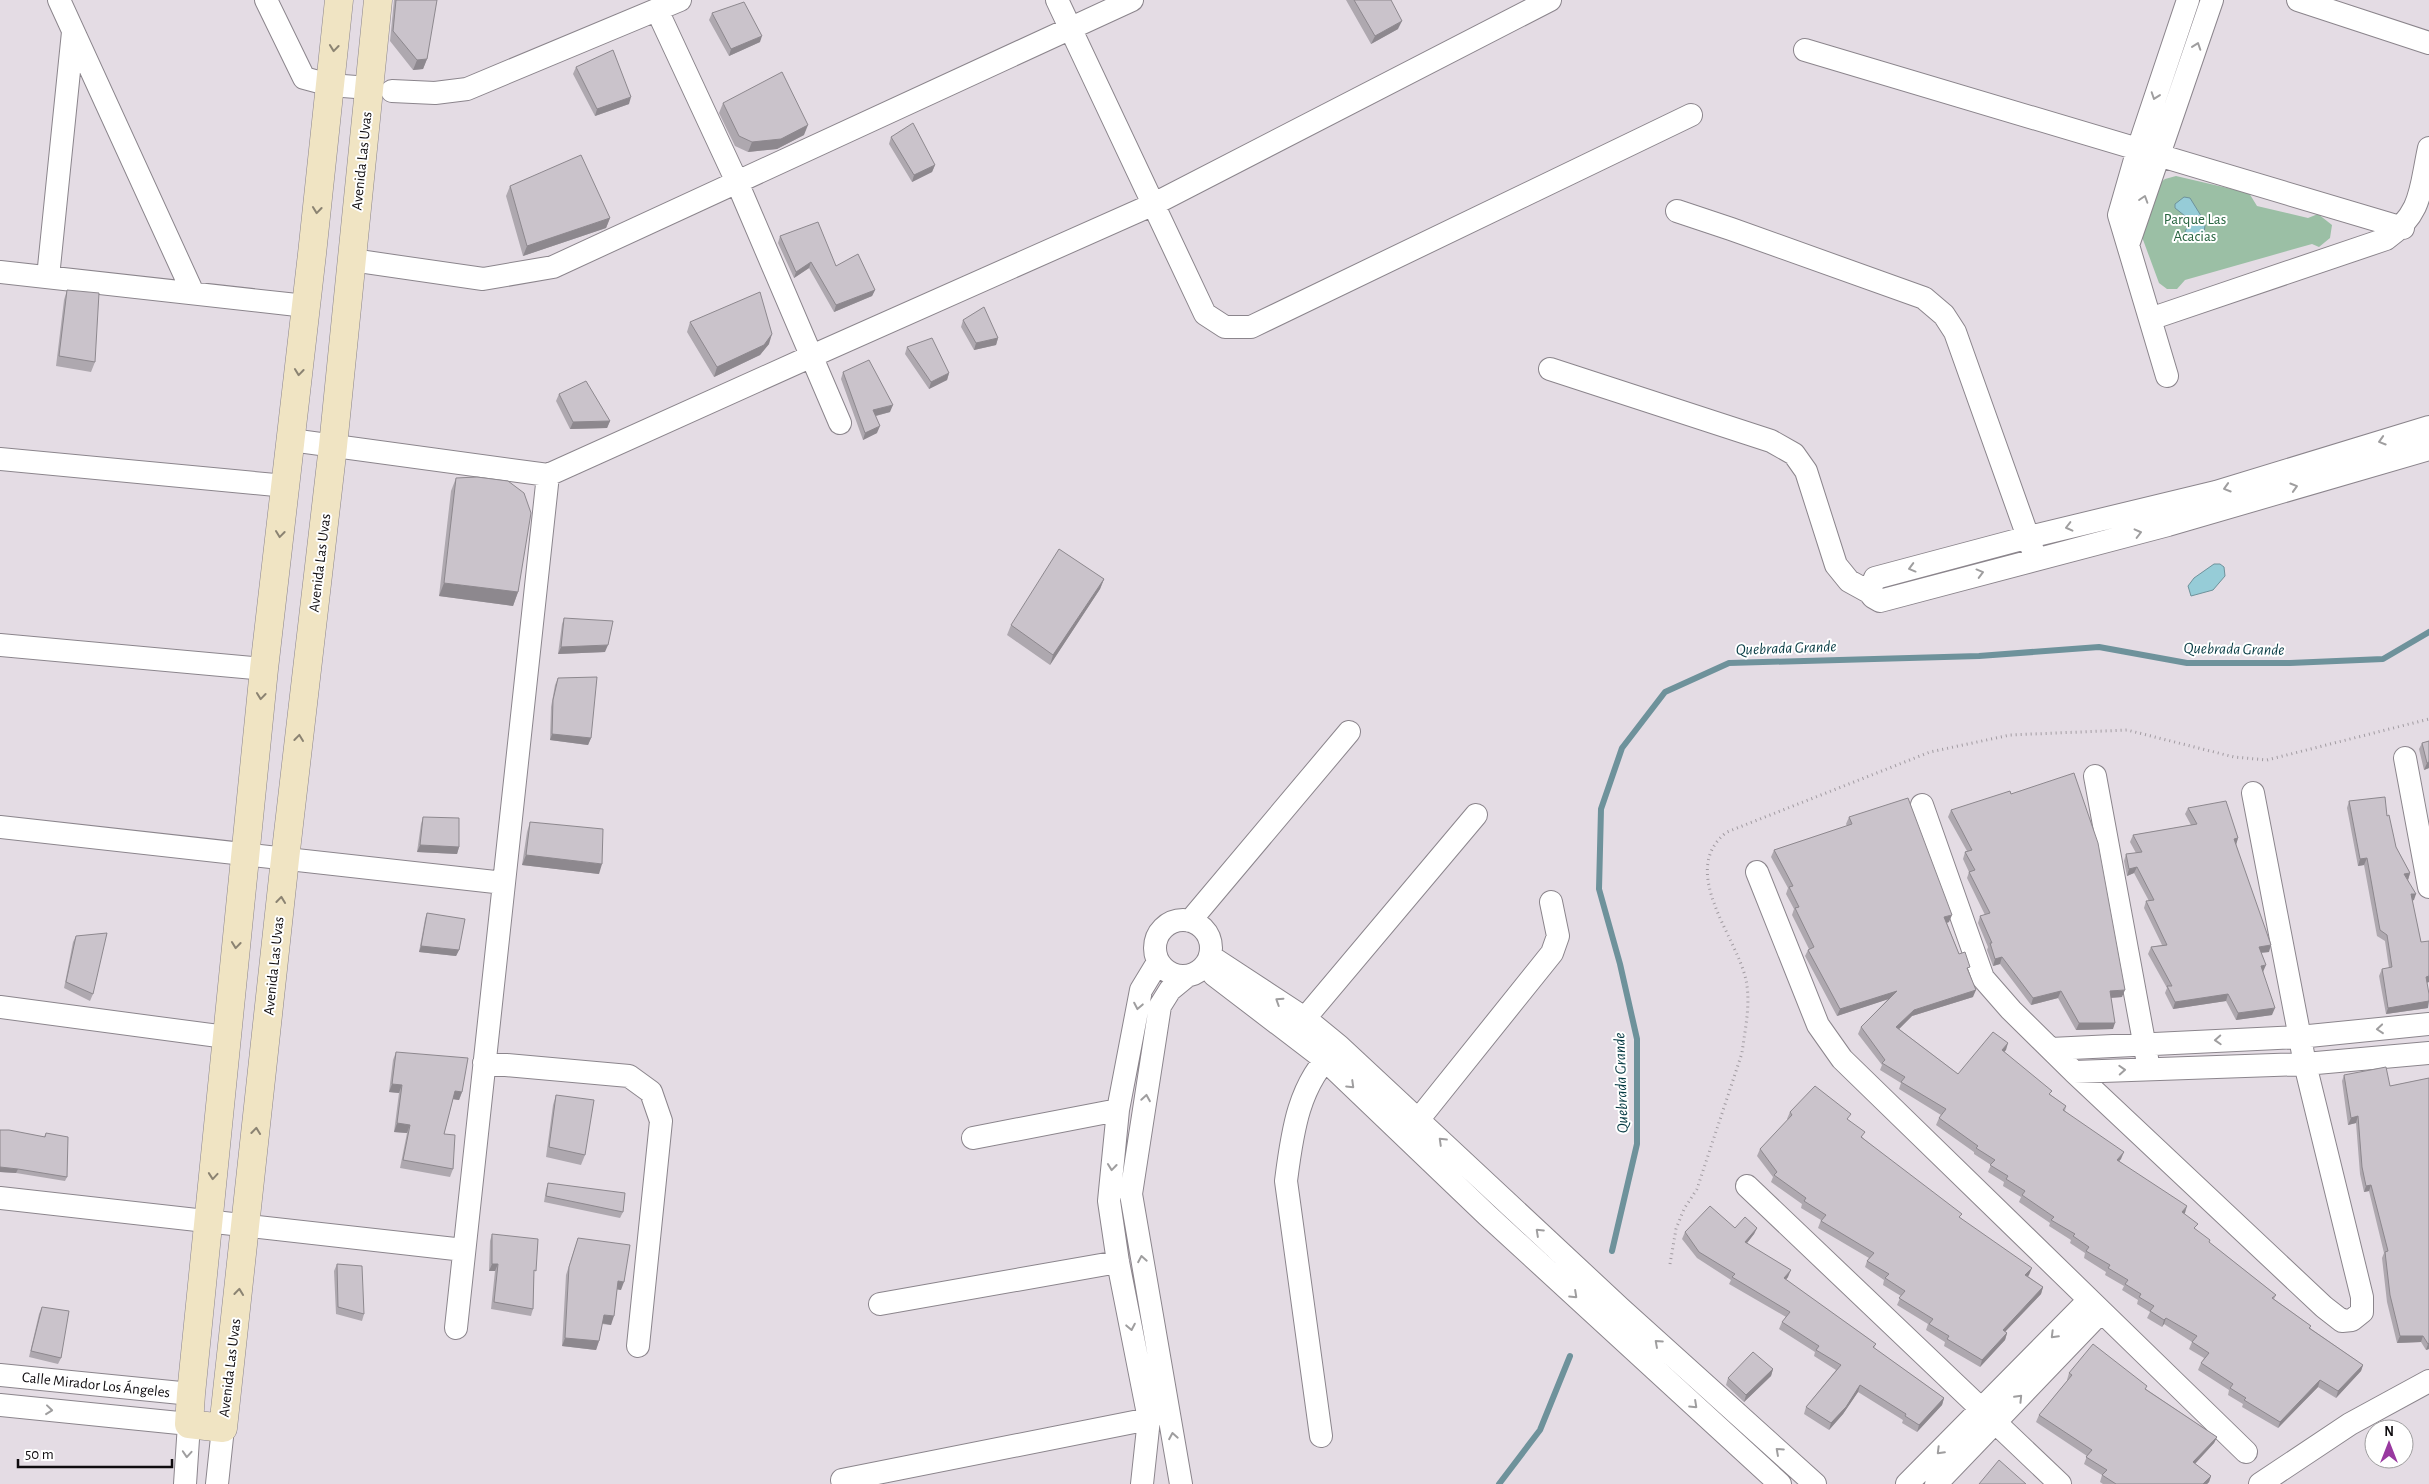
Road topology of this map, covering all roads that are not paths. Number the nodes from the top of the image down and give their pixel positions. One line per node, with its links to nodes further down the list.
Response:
1 (59, 0): 14 (street)
2 (266, 0): 17 (street)
3 (339, 0): 17 (street, one-way to 17)
4 (378, 0): 18 (street, Avenida Las Uvas)
5 (680, 0): 12 (street)
6 (1057, 0): 13 (street)
7 (1132, 0): 13 (street)
8 (1550, 0): 24 (street)
9 (2188, 0): 21 (street, one-way to 21)
10 (2212, 0): 22 (street, one-way to 10)
11 (2298, 0): 15 (street)
12 (658, 10): 18 (street); 23 (street)
13 (1071, 28): 23 (street); 24 (street)
14 (73, 31): 30 (street); 31 (street)
15 (2429, 43)
16 (1805, 50): 21 (street)
17 (330, 85): 18 (street); 32 (street, one-way to 32)
18 (381, 89): 28 (street, Avenida Las Uvas)
19 (1691, 116): 24 (street)
20 (2429, 148): 26 (street)
21 (2138, 149): 22 (street); 27 (street)
22 (2159, 156): 26 (street); 27 (street, one-way to 22)
23 (738, 182): 28 (street); 34 (street)
24 (1154, 204): 34 (street)
25 (1677, 212): 45 (street)
26 (2403, 228): 33 (street)
27 (2128, 245): 33 (street)
28 (352, 260): 40 (street, Avenida Las Uvas)
29 (0, 272): 30 (street)
30 (48, 277): 31 (street)
31 (193, 293): 32 (street)
32 (306, 306): 39 (street, one-way to 39)
33 (2150, 319): 36 (street)
34 (812, 356): 37 (street); 43 (street)
35 (1550, 368): 47 (street)
36 (2167, 376)
37 (840, 422)
38 (2429, 427): 45 (street, one-way to 45)
39 (291, 440): 40 (street); 44 (street)
40 (333, 446): 43 (street); 58 (street, Avenida Las Uvas, one-way to 40)
41 (2429, 449): 46 (street, one-way to 41)
42 (0, 459): 44 (street)
43 (548, 476): 60 (street)
44 (286, 486): 49 (street, one-way to 49)
45 (2029, 537): 46 (street); 47 (street, one-way to 47)
46 (2036, 558): 47 (street, one-way to 46)
47 (1869, 592)
48 (0, 645): 49 (street)
49 (264, 669): 57 (street, one-way to 57)
50 (1349, 732): 63 (street)
51 (2405, 758): 61 (street)
52 (2095, 776): 71 (street)
53 (2253, 793): 70 (street)
54 (1922, 805): 72 (street)
55 (1476, 815): 68 (street)
56 (0, 827): 57 (street)
57 (245, 854): 58 (street); 69 (street, one-way to 69)
58 (285, 859): 60 (street); 88 (street, Avenida Las Uvas, one-way to 58)
59 (1757, 872): 92 (street)
60 (504, 883): 75 (street)
61 (2429, 887)
62 (1551, 902): 80 (street)
63 (1190, 921): 64 (street); 65 (street)
64 (1158, 962): 65 (street); 79 (street, one-way to 79)
65 (1201, 966): 68 (street); 110 (street, one-way to 65)
66 (0, 1007): 69 (street)
67 (2429, 1024): 70 (street, one-way to 70)
68 (1298, 1027): 73 (street)
69 (226, 1037): 87 (street, one-way to 87)
70 (2299, 1037): 71 (street, one-way to 71); 76 (street)
71 (2145, 1044): 72 (street); 77 (street)
72 (2051, 1048): 78 (street)
73 (1332, 1053): 80 (street); 81 (street, one-way to 81); 103 (street)
74 (2429, 1053): 76 (street)
75 (484, 1063): 89 (street); 94 (street)
76 (2305, 1064): 77 (street); 78 (street)
77 (2149, 1069): 78 (street, one-way to 77)
78 (2074, 1072)
79 (1118, 1110): 82 (street); 90 (street, one-way to 90)
80 (1420, 1119): 81 (street); 83 (street, one-way to 80)
81 (1404, 1136): 84 (street)
82 (973, 1138)
83 (1471, 1168): 84 (street); 112 (street, one-way to 83)
84 (1455, 1184): 111 (street, one-way to 111)
85 (1747, 1186): 99 (street)
86 (0, 1198): 87 (street)
87 (209, 1223): 88 (street); 97 (street)
88 (246, 1227): 89 (street); 102 (street, Avenida Las Uvas, one-way to 88)
89 (464, 1250): 93 (street)
90 (1118, 1262): 91 (street); 100 (street, one-way to 100)
91 (880, 1304)
92 (2094, 1306): 99 (street); 104 (street)
93 (456, 1328)
94 (638, 1346)
95 (0, 1375): 97 (street, Calle Mirador Los Ángeles)
96 (2429, 1381): 114 (street)
97 (191, 1394): 101 (street)
98 (0, 1405): 101 (street, Calle Mirador Los Ángeles, one-way to 101)
99 (1988, 1416): 106 (street); 113 (street)
100 (1149, 1419): 105 (street); 109 (street)
101 (189, 1424): 102 (street, Avenida Las Uvas); 107 (street, one-way to 107)
102 (223, 1428): 108 (street)
103 (1321, 1436)
104 (2246, 1452)
105 (842, 1480)
106 (1923, 1481)
107 (185, 1484)
108 (217, 1484)
109 (1142, 1484)
110 (1181, 1484)
111 (1780, 1484)
112 (1815, 1484)
113 (2060, 1484)
114 (2260, 1484)

